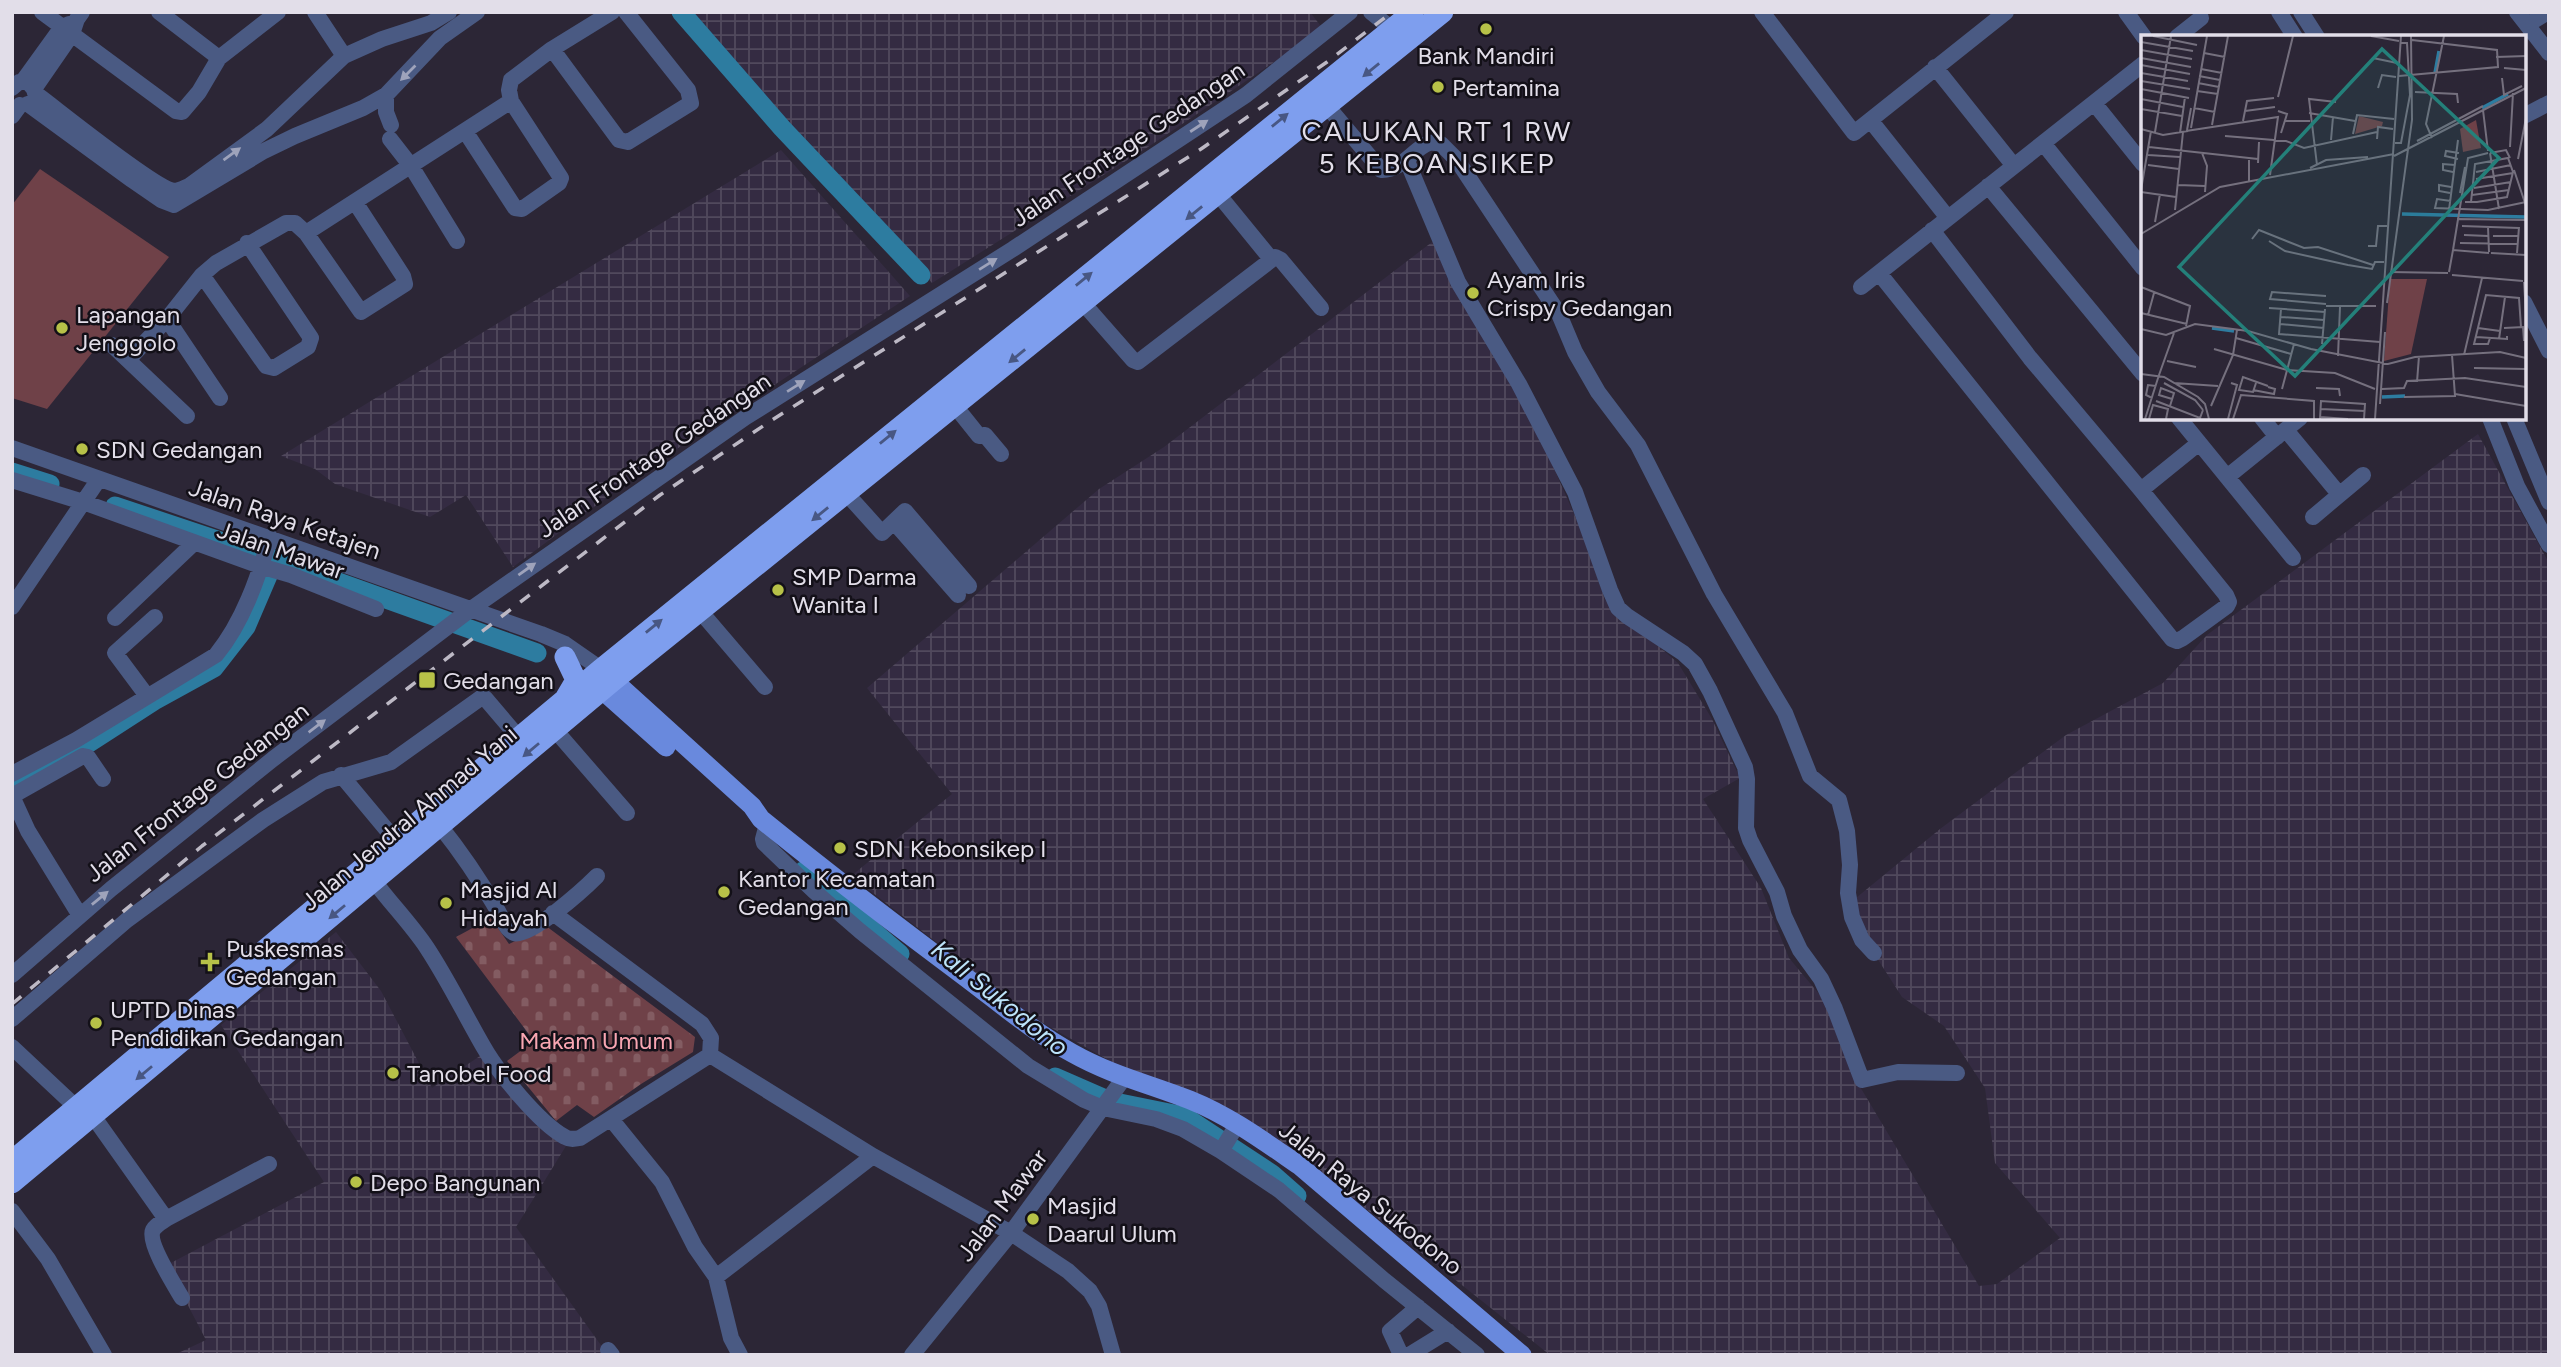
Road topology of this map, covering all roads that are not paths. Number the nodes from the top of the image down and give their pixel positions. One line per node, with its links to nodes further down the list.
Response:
1 (42, 12): 20 (street)
2 (159, 12): 31 (street)
3 (315, 12): 30 (street)
4 (449, 12): 21 (street)
5 (477, 12): 27 (street)
6 (612, 12): 29 (street)
7 (626, 12): 29 (street)
8 (1350, 12): 104 (street, Jalan Frontage Gedangan, one-way to 8)
9 (1371, 12): 22 (street)
10 (1443, 12): 22 (highway)
11 (1762, 12): 43 (street)
12 (2006, 12): 33 (street)
13 (2126, 12): 23 (street)
14 (2279, 12): 25 (street)
15 (2301, 12): 26 (street)
16 (2548, 12): 19 (street)
17 (272, 14): 31 (street)
18 (2201, 18): 24 (street)
19 (2522, 19): 28 (street)
20 (73, 23): 31 (street); 34 (street)
21 (431, 23): 27 (street); 30 (street)
22 (1406, 24): 39 (highway, one-way to 39); 108 (highway, one-way to 22)
23 (2143, 35)
24 (2180, 35)
25 (2294, 35)
26 (2316, 35)
27 (440, 38): 35 (street, one-way to 35)
28 (2547, 48)
29 (552, 49): 36 (street)
30 (344, 56): 42 (street)
31 (219, 58)
32 (2141, 66): 37 (street)
33 (1936, 67): 43 (street); 51 (street)
34 (21, 93): 52 (street)
35 (386, 95): 40 (street); 45 (street)
36 (511, 101): 44 (street); 44 (street)
37 (2094, 103): 47 (street); 50 (street)
38 (2549, 103): 41 (street)
39 (1327, 106): 49 (street); 54 (highway)
40 (363, 108): 45 (street); 46 (street)
41 (2526, 115)
42 (281, 116): 46 (street); 52 (street, one-way to 42)
43 (1871, 121): 56 (street)
44 (465, 131): 48 (street)
45 (391, 132): 48 (street)
46 (295, 136): 52 (street)
47 (2043, 143): 51 (street); 62 (street)
48 (407, 160): 55 (street); 59 (street)
49 (1407, 161): 125 (street); 130 (street)
50 (2141, 162)
51 (2014, 166): 53 (street)
52 (135, 175)
53 (1988, 186): 56 (street); 73 (street)
54 (1218, 194): 61 (street); 66 (highway, one-way to 66)
55 (355, 202): 58 (street); 58 (street)
56 (1948, 218): 57 (street)
57 (1932, 230): 63 (street); 89 (street)
58 (306, 233): 60 (street)
59 (457, 241)
60 (247, 243): 64 (street); 64 (street)
61 (1270, 259): 66 (street); 68 (street)
62 (2141, 266)
63 (1878, 273): 65 (street); 89 (street)
64 (202, 275): 69 (street)
65 (1861, 287)
66 (1083, 303): 75 (highway, one-way to 75)
67 (2526, 306): 71 (street)
68 (1321, 308)
69 (167, 318): 72 (street); 74 (street)
70 (112, 345): 72 (street)
71 (2549, 351)
72 (128, 360): 76 (street)
73 (2141, 372)
74 (220, 398)
75 (955, 406): 84 (street); 90 (highway)
76 (187, 416)
77 (2181, 420): 82 (street)
78 (2265, 420): 81 (street)
79 (2297, 420): 81 (street)
80 (2509, 428): 93 (street); 96 (street)
81 (2281, 433): 86 (street); 91 (street)
82 (2199, 443): 86 (street); 89 (street)
83 (12, 448): 88 (street, Jalan Raya Ketajen)
84 (1001, 454)
85 (2363, 475): 91 (street)
86 (2227, 477): 98 (street)
87 (12, 480): 92 (street, Jalan Mawar)
88 (97, 480): 92 (street); 97 (street, Jalan Raya Ketajen)
89 (2141, 489)
90 (846, 493): 99 (street); 102 (highway, one-way to 102)
91 (2339, 494): 94 (street)
92 (85, 500): 95 (street, Jalan Mawar); 100 (street)
93 (2549, 502)
94 (2312, 517)
95 (194, 543): 97 (street, Jalan Mawar); 105 (street)
96 (2549, 545)
97 (265, 552): 101 (street, Jalan Mawar); 104 (street, Jalan Raya Ketajen); 110 (street)
98 (2293, 558)
99 (964, 590)
100 (12, 607)
101 (376, 609)
102 (700, 611): 108 (highway); 109 (street)
103 (155, 617): 110 (street)
104 (460, 617): 106 (street, Jalan Raya Ketajen); 124 (street, Jalan Frontage Gedangan, one-way to 104)
105 (115, 618)
106 (541, 635): 107 (street, Jalan Raya Ketajen); 108 (street, Jalan Raya Ketajen)
107 (565, 657): 108 (street, Jalan Raya Ketajen); 111 (highway)
108 (601, 680): 111 (highway, Jalan Jendral Ahmad Yani); 112 (highway, Jalan Jendral Ahmad Yani); 118 (main road, Jalan Raya Sukodono)
109 (765, 687)
110 (147, 695): 114 (street)
111 (560, 704): 113 (highway, Jalan Jendral Ahmad Yani)
112 (555, 730): 117 (street); 119 (highway, Jalan Jendral Ahmad Yani, one-way to 119)
113 (519, 738): 115 (street); 120 (highway, Jalan Jendral Ahmad Yani)
114 (12, 775)
115 (341, 775): 120 (street); 127 (street)
116 (103, 779): 124 (street)
117 (627, 813)
118 (764, 821): 131 (main road, Jalan Raya Sukodono); 132 (street)
119 (440, 826): 122 (highway, Jalan Jendral Ahmad Yani); 123 (street)
120 (396, 841): 133 (highway, Jalan Jendral Ahmad Yani)
121 (597, 876): 123 (street)
122 (374, 881): 133 (highway, Jalan Jendral Ahmad Yani, one-way to 133); 134 (street)
123 (553, 913): 129 (street)
124 (79, 914): 126 (street, Jalan Frontage Gedangan)
125 (1874, 953)
126 (12, 975)
127 (12, 1019)
128 (12, 1048): 133 (street)
129 (710, 1055): 134 (street); 137 (street)
130 (1957, 1073)
131 (1121, 1083): 132 (street, Jalan Mawar); 135 (main road, Jalan Raya Sukodono)
132 (1105, 1106): 136 (street); 143 (street, Jalan Mawar)
133 (84, 1112): 138 (highway, Jalan Jendral Ahmad Yani); 140 (highway, Jalan Jendral Ahmad Yani); 142 (street)
134 (611, 1119): 144 (street)
135 (1236, 1127): 136 (street); 155 (main road, Jalan Raya Sukodono)
136 (1222, 1149): 146 (street)
137 (873, 1156): 143 (street); 144 (street)
138 (12, 1161)
139 (269, 1164): 142 (street)
140 (12, 1183)
141 (12, 1211): 148 (street)
142 (166, 1219): 145 (street)
143 (1010, 1233): 150 (street, Jalan Mawar); 151 (street)
144 (716, 1277): 149 (street)
145 (181, 1298)
146 (1418, 1307): 147 (street); 152 (street)
147 (1448, 1331): 153 (street); 154 (street)
148 (104, 1355)
149 (740, 1355)
150 (912, 1355)
151 (1113, 1355)
152 (1401, 1355)
153 (1409, 1355)
154 (1477, 1355)
155 (1522, 1355)

